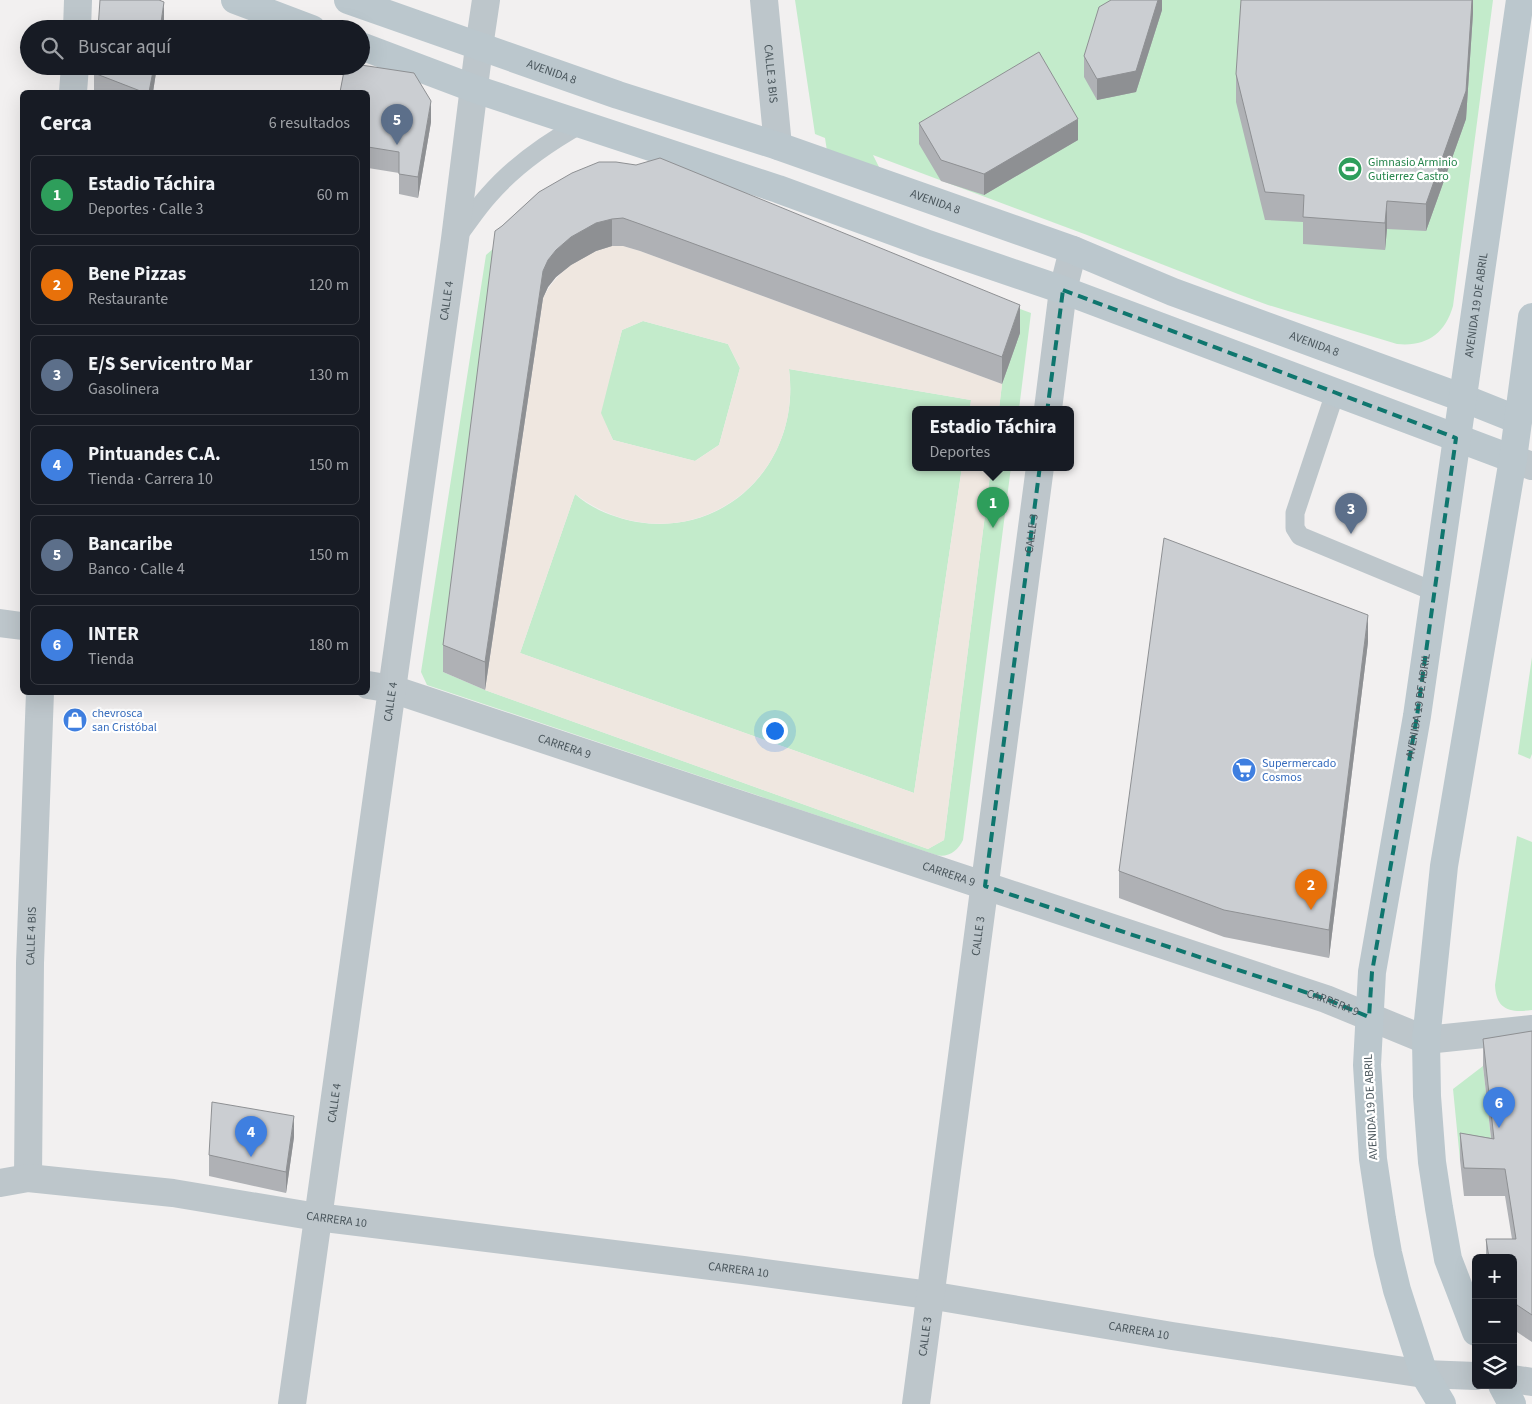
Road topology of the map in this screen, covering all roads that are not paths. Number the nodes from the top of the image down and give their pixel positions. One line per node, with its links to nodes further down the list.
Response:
1 (78, 0): 7 (street)
2 (235, 0): 8 (street)
3 (348, 0): 9 (street, AVENIDA 8)
4 (486, 0): 9 (street, CALLE 4)
5 (764, 0): 15 (street, CALLE 3 BIS)
6 (1520, 0): 21 (street, AVENIDA 19 DE ABRIL)
7 (77, 20)
8 (288, 20)
9 (479, 47): 12 (street, CALLE 4); 15 (street, AVENIDA 8)
10 (370, 49): 12 (street)
11 (74, 75): 13 (street)
12 (475, 88): 14 (street); 16 (street, CALLE 4)
13 (73, 90)
14 (581, 124): 16 (lane); 18 (street)
15 (778, 146): 17 (street, AVENIDA 8)
16 (455, 239): 30 (street, CALLE 4)
17 (1073, 250): 18 (street); 21 (street, AVENIDA 8)
18 (1064, 290): 20 (street); 22 (street)
19 (1532, 317): 23 (street)
20 (1335, 393): 24 (street); 27 (lane)
21 (1463, 398): 23 (street, AVENIDA 8); 24 (street, AVENIDA 19 DE ABRIL)
22 (1048, 406)
23 (1525, 423): 25 (street)
24 (1456, 438): 25 (street); 27 (street, AVENIDA 19 DE ABRIL)
25 (1522, 462): 35 (street)
26 (1039, 471): 32 (street, CALLE 3)
27 (1435, 592): 33 (street, AVENIDA 19 DE ABRIL)
28 (0, 623): 29 (street)
29 (20, 626)
30 (380, 687): 32 (street, CARRERA 9); 38 (street, CALLE 4)
31 (40, 695): 36 (street, CALLE 4 BIS)
32 (985, 886): 33 (street, CARRERA 9); 39 (street, CALLE 3)
33 (1370, 1017): 35 (street, CARRERA 9); 41 (street, AVENIDA 19 DE ABRIL)
34 (1532, 1029): 35 (street, CARRERA 9)
35 (1426, 1040): 40 (street)
36 (28, 1178): 37 (street, CARRERA 10); 38 (street, CARRERA 10)
37 (0, 1183)
38 (317, 1218): 39 (street, CARRERA 10); 46 (street, CALLE 4)
39 (929, 1295): 41 (street, CARRERA 10); 47 (street, CALLE 3)
40 (1472, 1322)
41 (1424, 1374): 42 (street, CARRERA 10); 48 (street, AVENIDA 19 DE ABRIL)
42 (1472, 1376)
43 (1517, 1380): 44 (street)
44 (1532, 1382)
45 (1504, 1389): 49 (street)
46 (292, 1404)
47 (916, 1404)
48 (1442, 1404)
49 (1512, 1404)

